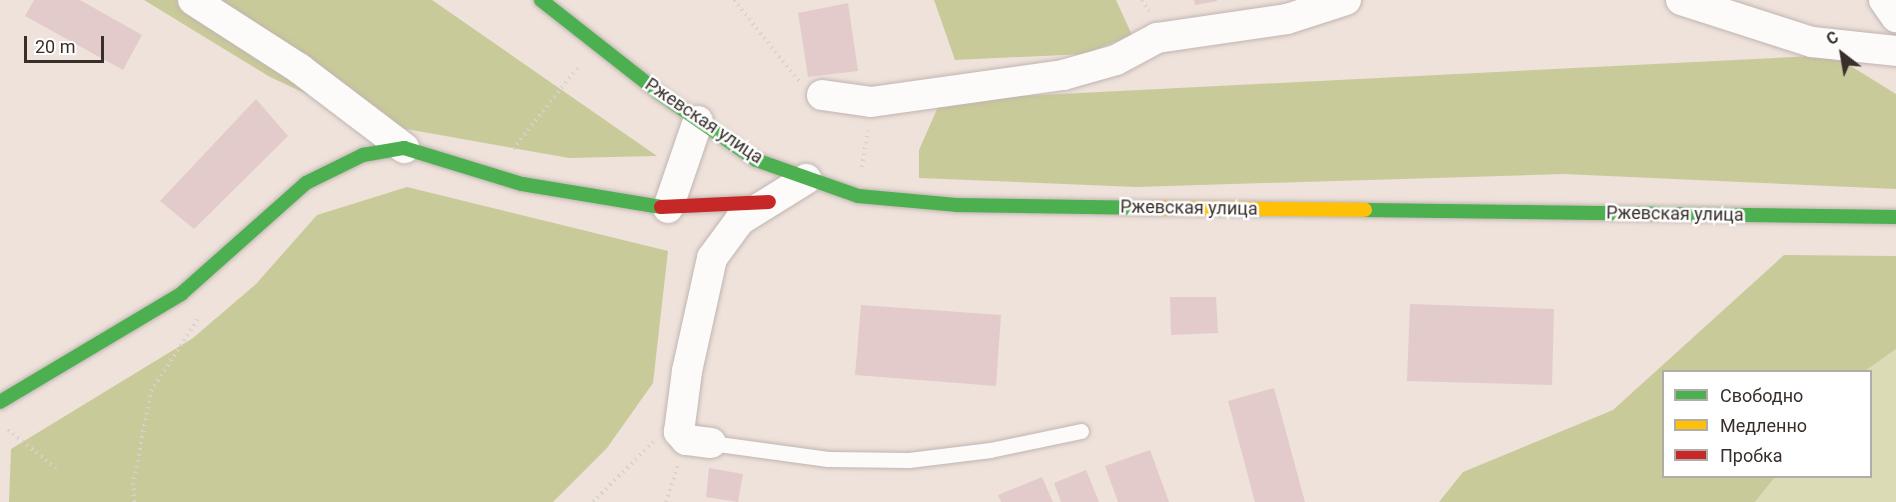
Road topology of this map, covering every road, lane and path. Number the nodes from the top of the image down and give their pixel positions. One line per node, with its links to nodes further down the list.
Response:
1 (193, 0): 13 (street)
2 (541, 0): 8 (main road, Ржевская улица)
3 (734, 0): 10 (path)
4 (1346, 0): 11 (street)
5 (1681, 0): 9 (street)
6 (1884, 0): 7 (street)
7 (1896, 17)
8 (595, 44): 12 (main road, Ржевская улица); 14 (path)
9 (1896, 51)
10 (822, 95): 11 (street)
11 (871, 102): 16 (path)
12 (698, 121): 15 (main road, Ржевская улица); 18 (street)
13 (404, 148): 14 (main road); 21 (main road)
14 (490, 174): 18 (main road)
15 (807, 180): 16 (main road, Ржевская улица); 17 (street)
16 (858, 196): 19 (main road, Ржевская улица)
17 (769, 202): 18 (main road); 23 (street)
18 (668, 208)
19 (1896, 217)
20 (203, 312): 26 (path)
21 (0, 402)
22 (5, 427): 25 (path)
23 (693, 431): 24 (lane); 27 (path); 28 (path)
24 (1081, 431)
25 (56, 468)
26 (134, 502)
27 (593, 502)
28 (666, 502)

